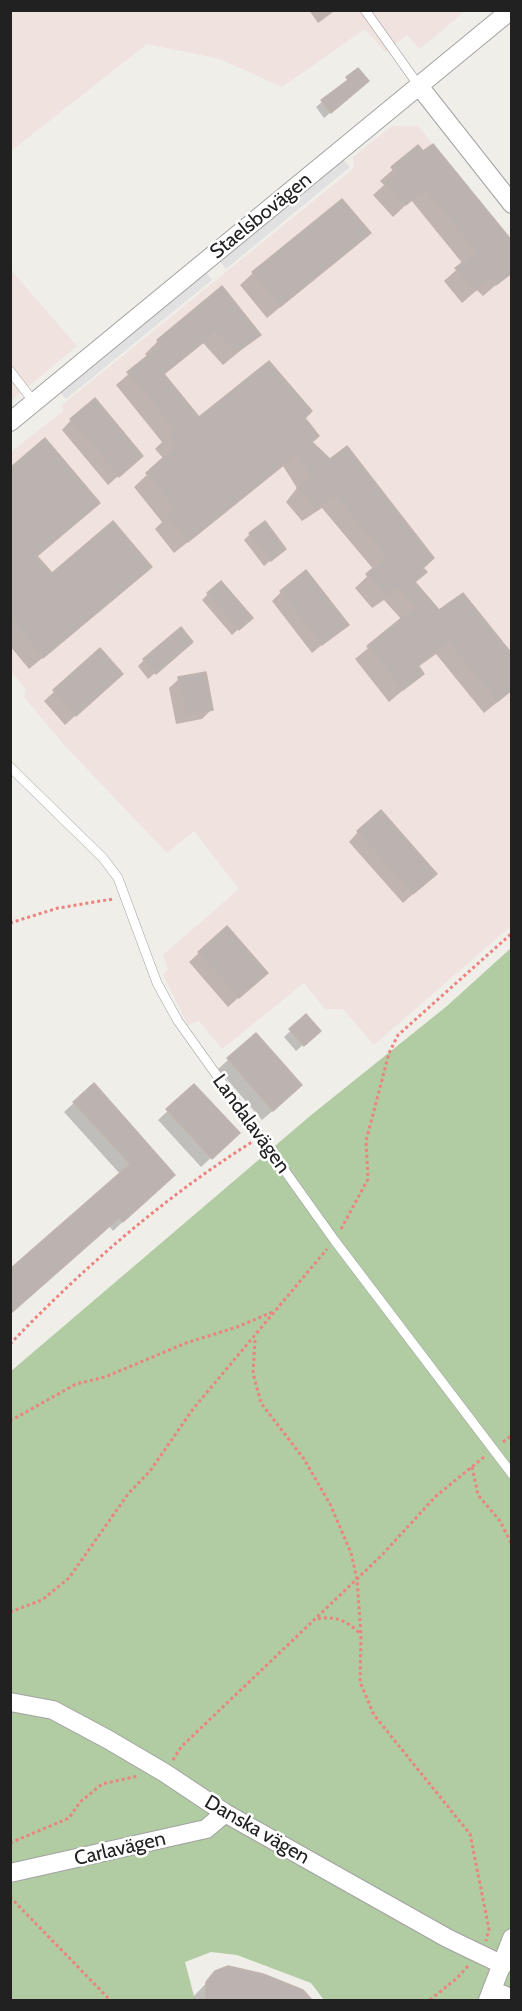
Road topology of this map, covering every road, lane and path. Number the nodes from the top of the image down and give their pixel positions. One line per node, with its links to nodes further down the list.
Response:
1 (365, 10): 3 (lane)
2 (511, 10): 3 (street, Staelsbovägen)
3 (419, 86): 4 (street); 6 (street, Staelsbovägen)
4 (512, 204)
5 (10, 371): 6 (lane)
6 (34, 402): 7 (street, Staelsbovägen)
7 (10, 422)
8 (10, 767): 9 (lane, Landalavägen)
9 (127, 897): 10 (path); 12 (lane, Landalavägen)
10 (10, 923)
11 (512, 933): 13 (path)
12 (260, 1137): 13 (lane, Landalavägen); 16 (path)
13 (335, 1241): 14 (path); 19 (lane, Landalavägen)
14 (277, 1311): 15 (path); 17 (path)
15 (255, 1338): 23 (path); 24 (path)
16 (10, 1344)
17 (10, 1422)
18 (512, 1435): 19 (path)
19 (492, 1449): 20 (path); 21 (lane, Landalavägen)
20 (472, 1467): 22 (path); 23 (path)
21 (512, 1474)
22 (512, 1545)
23 (357, 1579): 25 (path); 26 (path)
24 (10, 1612)
25 (315, 1620): 26 (path); 28 (path)
26 (361, 1635): 34 (path)
27 (10, 1702): 28 (street, Danska vägen)
28 (165, 1773): 29 (street, Danska vägen); 30 (path)
29 (225, 1814): 31 (street, Carlavägen); 34 (street, Danska vägen)
30 (10, 1843)
31 (10, 1874)
32 (10, 1897): 37 (path)
33 (512, 1938): 35 (street)
34 (478, 1953): 35 (street, Danska vägen); 38 (path)
35 (503, 1965): 36 (street)
36 (496, 1997)
37 (110, 2001)
38 (430, 2001)

